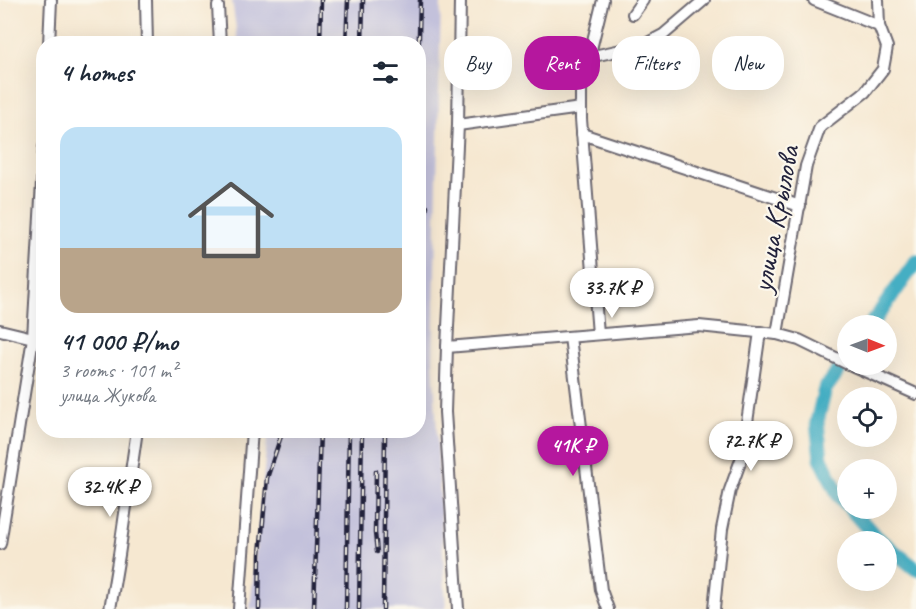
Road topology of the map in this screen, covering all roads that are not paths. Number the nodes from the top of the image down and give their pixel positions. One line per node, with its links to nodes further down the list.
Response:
1 (51, 0): 12 (street)
2 (146, 0): 13 (street)
3 (460, 0): 19 (street)
4 (603, 0): 15 (street)
5 (643, 0): 10 (street)
6 (704, 0): 16 (street)
7 (814, 0): 11 (street)
8 (878, 0): 11 (street, улица Крылова)
9 (218, 6): 14 (street)
10 (633, 14)
11 (879, 26): 21 (street, улица Крылова)
12 (49, 36)
13 (147, 36)
14 (219, 36)
15 (594, 36)
16 (600, 55)
17 (581, 90): 18 (street)
18 (581, 108): 19 (street); 20 (street)
19 (458, 125): 29 (street)
20 (582, 134): 21 (street); 24 (street)
21 (800, 206): 25 (street, улица Крылова)
22 (0, 330): 26 (street)
23 (760, 332): 24 (street); 25 (street); 40 (street, улица Крылова)
24 (598, 334): 27 (street)
25 (777, 334): 30 (street)
26 (36, 336)
27 (570, 337): 29 (street); 39 (street)
28 (36, 347): 35 (street)
29 (447, 347): 38 (street)
30 (837, 359)
31 (871, 375): 32 (street)
32 (916, 394)
33 (136, 438): 36 (street)
34 (251, 438): 37 (street)
35 (0, 544)
36 (110, 609)
37 (239, 609)
38 (458, 609)
39 (608, 609)
40 (714, 609)

